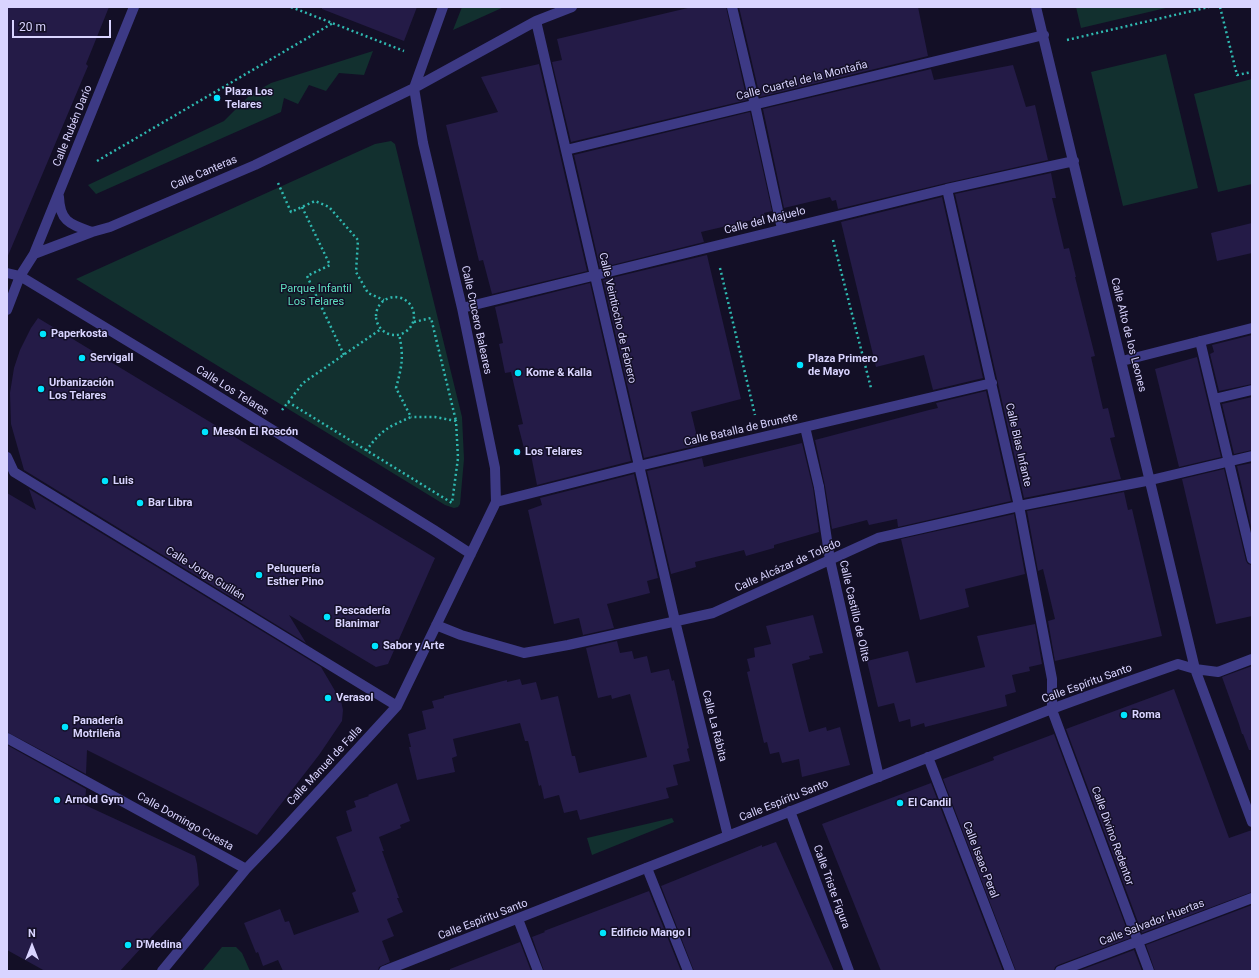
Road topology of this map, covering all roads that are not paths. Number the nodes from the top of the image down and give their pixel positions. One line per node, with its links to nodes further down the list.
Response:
1 (134, 7): 13 (street, Calle Rubén Darío)
2 (443, 7): 8 (street)
3 (572, 7): 6 (street, Calle Canteras)
4 (732, 7): 9 (street)
5 (1036, 7): 7 (street, Calle Alto de los Leones)
6 (536, 21): 8 (street, Calle Canteras); 10 (street, Calle Veintiocho de Febrero)
7 (1045, 40): 9 (street, Calle Cuartel de la Montaña); 11 (street, Calle Alto de los Leones)
8 (414, 88): 15 (street, Calle Canteras); 20 (street, Calle Crucero Baleares)
9 (755, 105): 10 (street, Calle Cuartel de la Montaña); 14 (street)
10 (566, 150): 18 (street, Calle Veintiocho de Febrero)
11 (1074, 161): 12 (street, Calle del Majuelo); 24 (street, Calle Alto de los Leones)
12 (947, 189): 14 (street, Calle del Majuelo); 25 (street, Calle Blas Infante)
13 (59, 193): 15 (street); 16 (street, Calle Rubén Darío)
14 (782, 229): 18 (street, Calle del Majuelo)
15 (92, 232): 16 (street, Calle Canteras)
16 (34, 254): 19 (street)
17 (7, 273): 19 (street)
18 (595, 274): 20 (street, Calle del Majuelo); 32 (street, Calle Veintiocho de Febrero)
19 (20, 276): 21 (street); 36 (street, Calle Los Telares)
20 (462, 308): 34 (street, Calle Crucero Baleares)
21 (7, 310)
22 (1252, 328): 23 (street)
23 (1200, 341): 24 (street); 27 (street)
24 (1122, 361): 33 (street, Calle Alto de los Leones)
25 (992, 383): 28 (street, Calle Batalla de Brunete); 35 (street, Calle Blas Infante)
26 (1252, 390): 27 (street)
27 (1214, 399): 31 (street)
28 (805, 427): 32 (street, Calle Batalla de Brunete); 38 (street, Calle Castillo de Olite)
29 (1252, 456): 31 (street, Calle Alcázar de Toledo)
30 (7, 457): 43 (street, Calle Jorge Guillén)
31 (1229, 461): 33 (street, Calle Alcázar de Toledo); 37 (street)
32 (640, 466): 34 (street, Calle Batalla de Brunete); 39 (street, Calle Veintiocho de Febrero)
33 (1151, 480): 35 (street, Calle Alcázar de Toledo); 42 (street, Calle Alto de los Leones)
34 (496, 502): 36 (street, Calle Crucero Baleares)
35 (1019, 506): 38 (street, Calle Alcázar de Toledo); 44 (street, Calle Blas Infante)
36 (471, 554): 40 (street, Calle Manuel de Falla)
37 (1252, 559)
38 (830, 560): 39 (street, Calle Alcázar de Toledo); 47 (street, Calle Castillo de Olite)
39 (675, 621): 40 (street, Calle Alcázar de Toledo); 50 (street, Calle La Rábita)
40 (436, 625): 43 (street, Calle Manuel de Falla)
41 (1252, 659): 42 (street, Calle Espíritu Santo)
42 (1195, 669): 44 (street, Calle Espíritu Santo); 49 (street, Calle Alto de los Leones)
43 (397, 706): 52 (street, Calle Manuel de Falla)
44 (1052, 710): 46 (street, Calle Espíritu Santo); 55 (street, Calle Divino Redentor)
45 (7, 738): 52 (street, Calle Domingo Cuesta)
46 (928, 757): 47 (street, Calle Espíritu Santo); 61 (street, Calle Isaac Peral)
47 (879, 777): 48 (street, Calle Espíritu Santo)
48 (790, 811): 50 (street, Calle Espíritu Santo); 60 (street, Calle Triste Figura)
49 (1252, 822)
50 (728, 836): 51 (street, Calle Espíritu Santo)
51 (647, 868): 54 (street, Calle Espíritu Santo); 59 (street)
52 (246, 869): 57 (street, Calle Manuel de Falla)
53 (1252, 898): 55 (street, Calle Salvador Huertas)
54 (518, 918): 56 (street, Calle Espíritu Santo); 58 (street)
55 (1138, 941): 62 (street, Calle Salvador Huertas); 63 (street, Calle Divino Redentor)
56 (388, 970)
57 (162, 971)
58 (538, 971)
59 (688, 971)
60 (849, 971)
61 (1010, 971)
62 (1060, 971)
63 (1149, 971)

